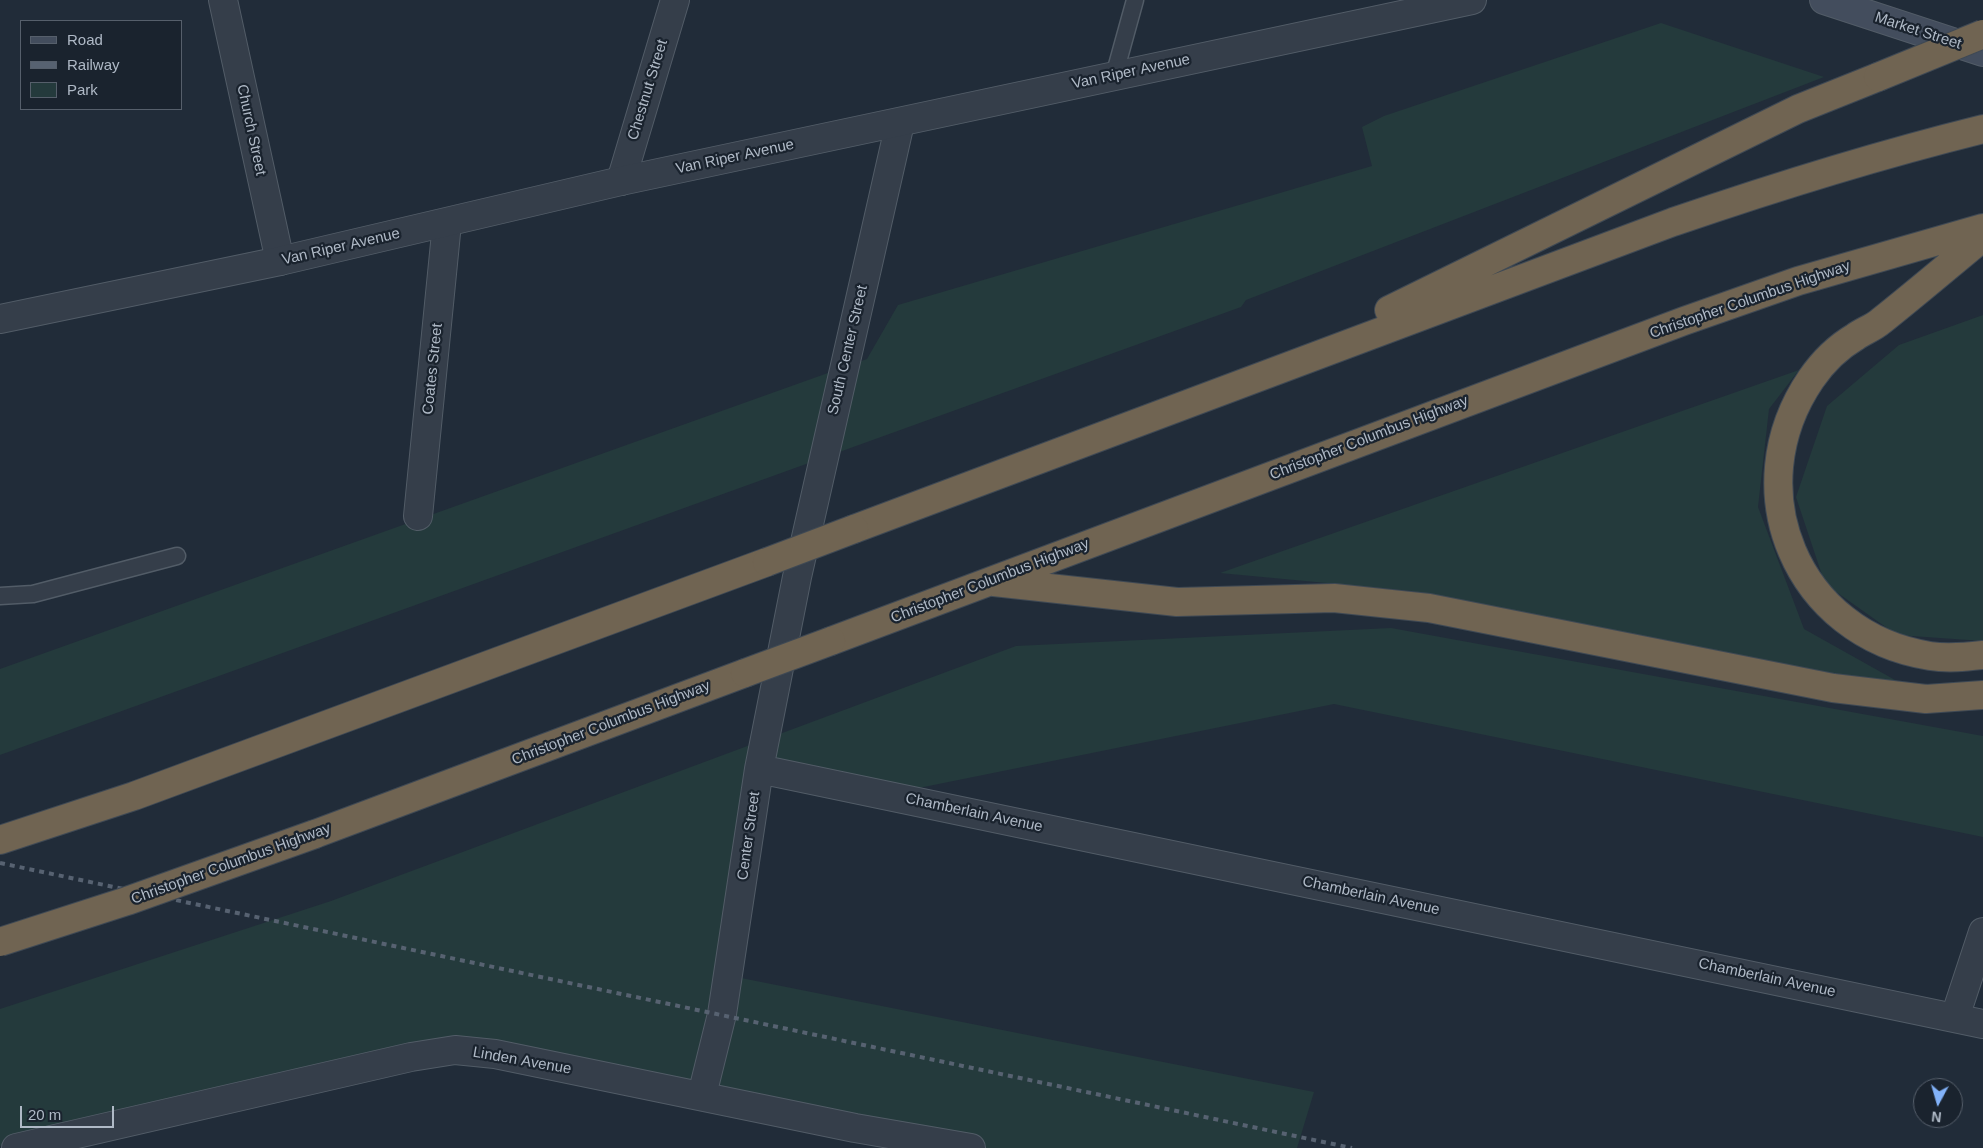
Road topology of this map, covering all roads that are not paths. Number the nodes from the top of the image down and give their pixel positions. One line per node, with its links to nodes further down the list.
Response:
1 (223, 0): 15 (street, Church Street)
2 (675, 0): 11 (street, Chestnut Street)
3 (1135, 0): 8 (lane)
4 (1472, 0): 8 (street, Van Riper Avenue)
5 (1824, 0): 7 (main road, Market Street)
6 (1983, 34): 17 (highway, bridge)
7 (1983, 52)
8 (1114, 76): 9 (street, Van Riper Avenue)
9 (900, 123): 11 (street, Van Riper Avenue); 20 (street, South Center Street)
10 (1983, 129): 17 (highway)
11 (622, 181): 12 (street, Van Riper Avenue)
12 (447, 222): 15 (street, Van Riper Avenue); 18 (street, Coates Street)
13 (1983, 228): 21 (highway, Christopher Columbus Highway)
14 (1983, 237): 23 (highway)
15 (280, 261): 16 (street, Van Riper Avenue)
16 (0, 319)
17 (1242, 383): 26 (highway, bridge)
18 (418, 516)
19 (177, 556): 22 (lane)
20 (797, 577): 25 (street, Center Street)
21 (987, 582): 24 (highway); 28 (highway, Christopher Columbus Highway, bridge)
22 (0, 596)
23 (1983, 655)
24 (1983, 695)
25 (759, 768): 29 (street, Chamberlain Avenue); 31 (street, Center Street)
26 (0, 840)
27 (1983, 932): 29 (street)
28 (0, 942)
29 (1955, 1018): 30 (street, Chamberlain Avenue)
30 (1983, 1024)
31 (702, 1095): 32 (street, Linden Avenue); 33 (street, Linden Avenue)
32 (857, 1138): 34 (street, Linden Avenue)
33 (16, 1148)
34 (971, 1148)

